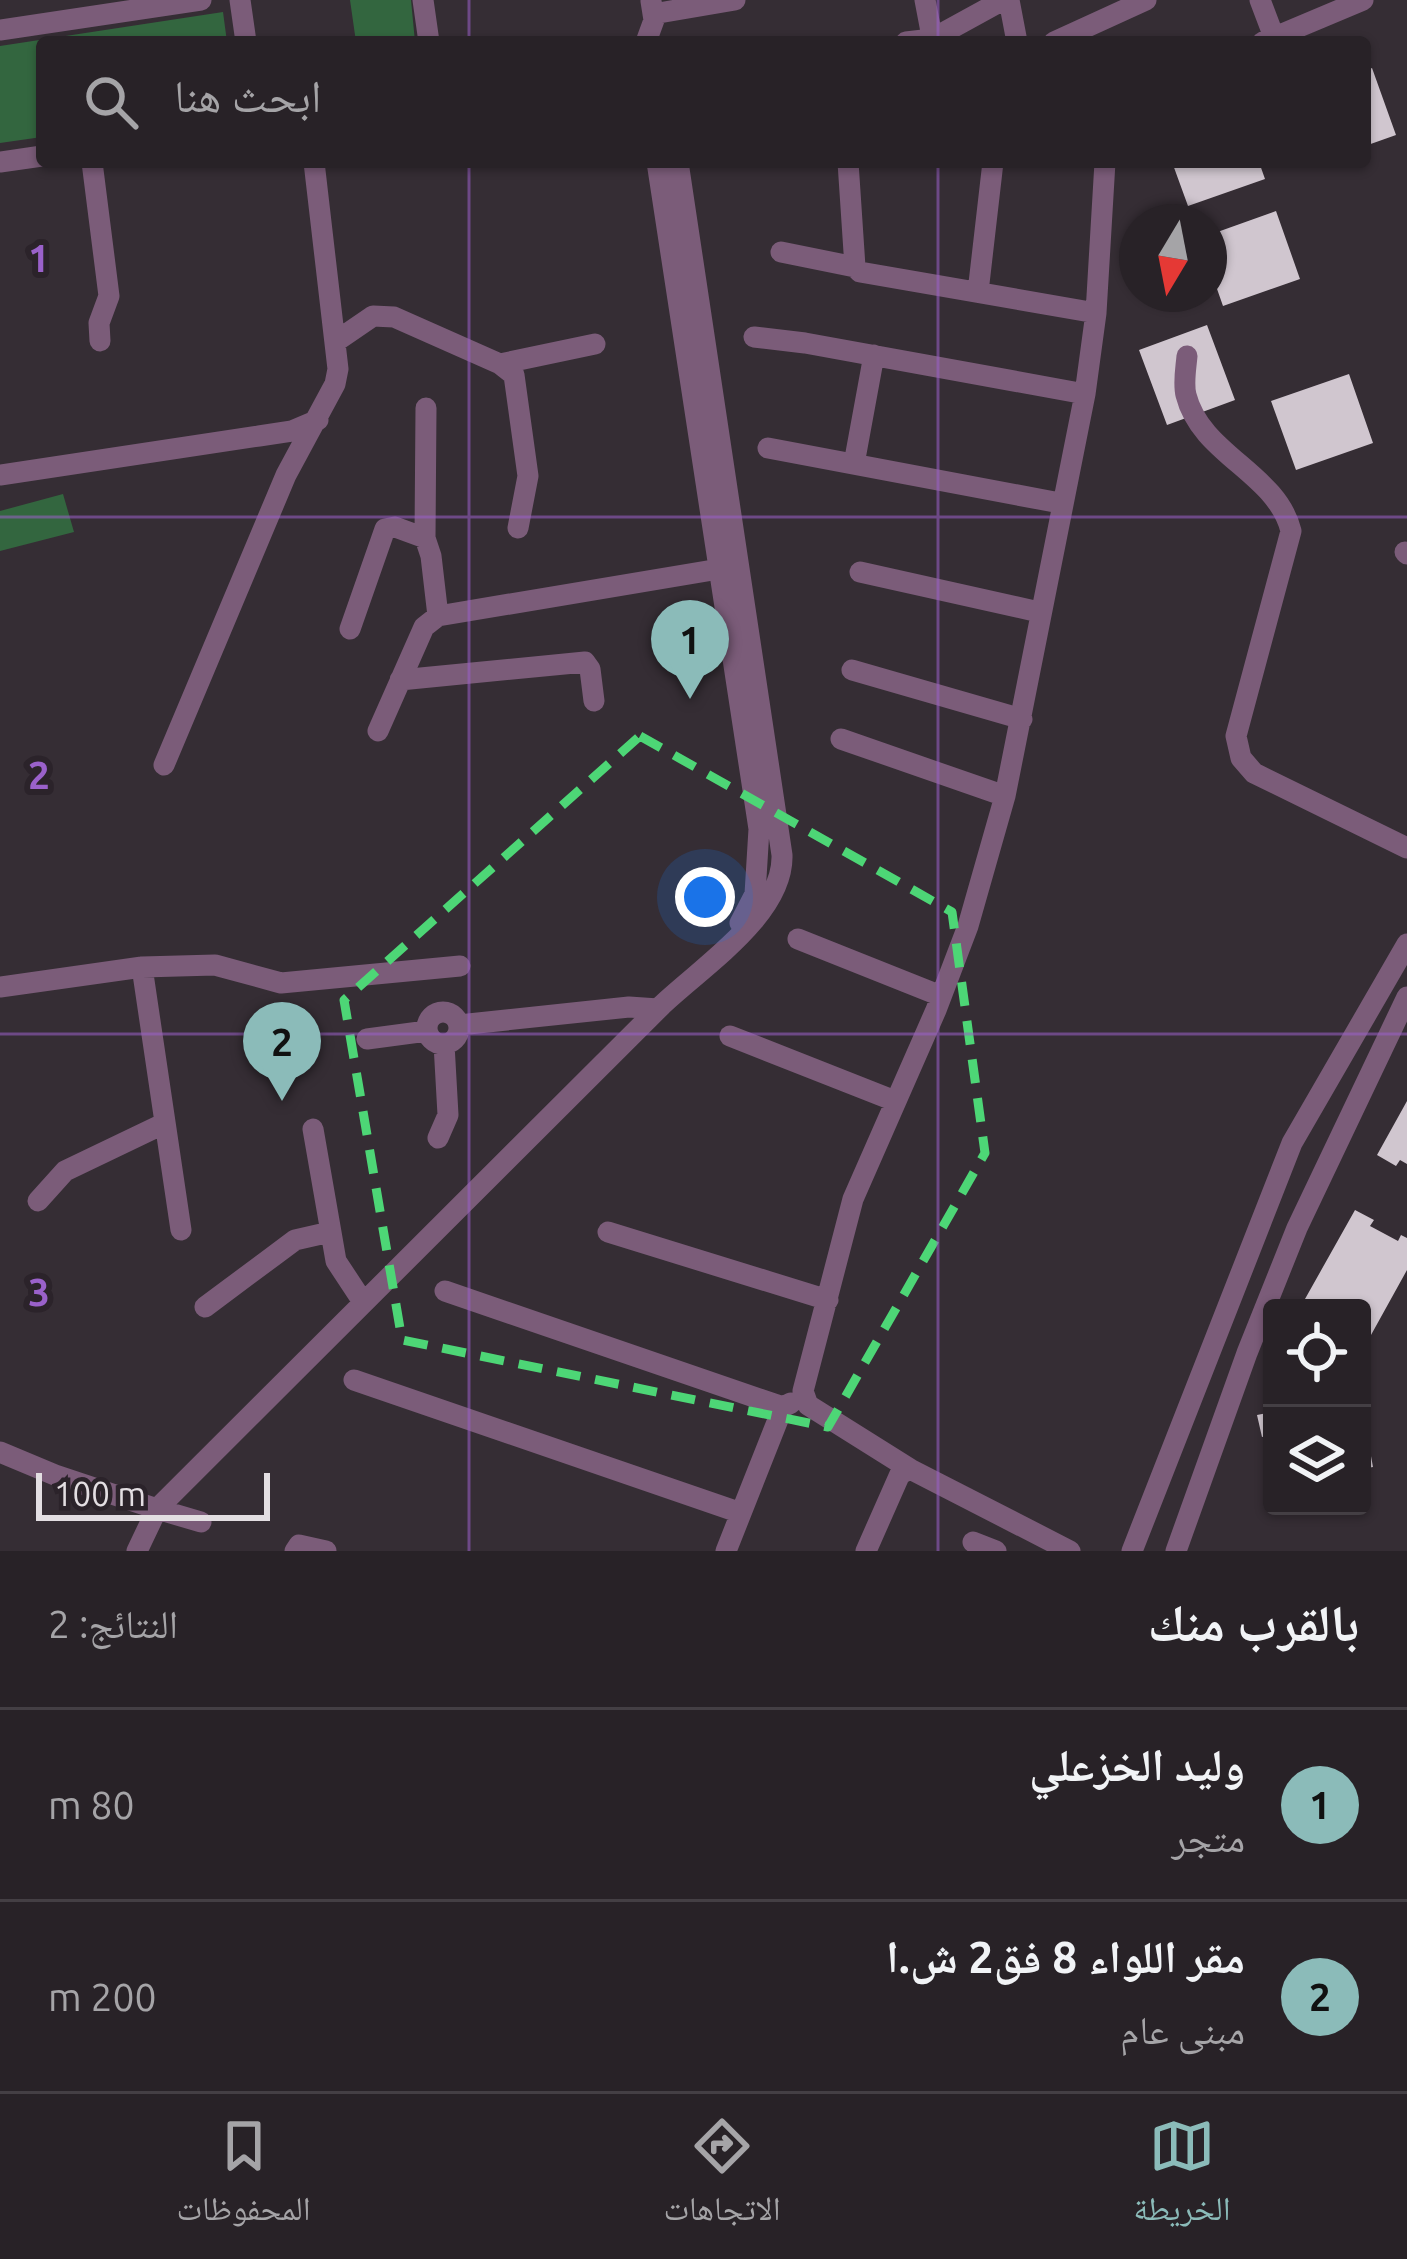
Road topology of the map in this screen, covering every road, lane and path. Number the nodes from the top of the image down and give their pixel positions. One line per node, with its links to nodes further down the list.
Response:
1 (201, 0): 11 (street)
2 (240, 0): 12 (street)
3 (423, 0): 13 (street)
4 (735, 0): 10 (street)
5 (925, 0): 14 (street)
6 (1006, 0): 15 (street); 16 (street)
7 (1146, 0): 17 (street)
8 (1260, 0): 18 (street)
9 (1363, 0): 19 (street)
10 (652, 7)
11 (0, 30)
12 (245, 36)
13 (428, 36)
14 (931, 36)
15 (939, 36)
16 (1015, 36)
17 (1067, 36)
18 (1268, 36)
19 (1278, 36)
20 (36, 157): 21 (street)
21 (0, 162)
22 (93, 168): 34 (street)
23 (315, 168): 35 (street)
24 (658, 168): 49 (street)
25 (679, 168): 65 (street)
26 (848, 168): 30 (street)
27 (992, 168): 31 (street)
28 (1105, 168): 32 (street)
29 (781, 252): 30 (street)
30 (855, 268): 31 (street)
31 (978, 292): 32 (street)
32 (1096, 313): 40 (street)
33 (754, 337): 37 (street)
34 (100, 341)
35 (335, 342): 39 (street); 42 (street)
36 (595, 344): 39 (street)
37 (874, 355): 40 (street); 44 (street)
38 (1187, 356): 62 (street)
39 (500, 364): 47 (street)
40 (1085, 394): 46 (street)
41 (426, 407): 48 (street)
42 (318, 421): 45 (street); 60 (street)
43 (768, 448): 44 (street)
44 (854, 464): 46 (street)
45 (0, 475)
46 (1060, 503): 51 (street)
47 (518, 528)
48 (425, 538): 52 (street); 53 (street)
49 (719, 569): 52 (street); 65 (street)
50 (860, 572): 51 (street)
51 (1039, 612): 57 (street)
52 (438, 616): 55 (street)
53 (350, 629)
54 (852, 670): 57 (street)
55 (400, 680): 56 (street); 58 (street)
56 (594, 701)
57 (1022, 719): 61 (street)
58 (378, 731)
59 (841, 739): 61 (street)
60 (164, 765)
61 (1005, 796): 70 (street)
62 (1407, 848)
63 (798, 939): 70 (street)
64 (1407, 944): 104 (street)
65 (714, 956): 72 (street)
66 (460, 966): 68 (street)
67 (142, 967): 68 (street); 69 (street); 78 (street)
68 (436, 968): 73 (street)
69 (0, 987)
70 (941, 996): 77 (street)
71 (1407, 998): 105 (street)
72 (658, 1010): 73 (street); 87 (street)
73 (450, 1018): 75 (street)
74 (730, 1036): 77 (street)
75 (436, 1038): 76 (street); 80 (street)
76 (367, 1039)
77 (895, 1101): 86 (street)
78 (163, 1124): 81 (street); 82 (street)
79 (313, 1129): 83 (street)
80 (438, 1138)
81 (38, 1201)
82 (181, 1230)
83 (331, 1232): 87 (street); 88 (street)
84 (608, 1232): 86 (street)
85 (445, 1291): 90 (street)
86 (828, 1300): 90 (street)
87 (363, 1302): 93 (street)
88 (205, 1307)
89 (354, 1380): 94 (street)
90 (793, 1403): 92 (street); 94 (street)
91 (0, 1452): 93 (street)
92 (910, 1469): 101 (street); 103 (street)
93 (157, 1509): 95 (street); 97 (street)
94 (741, 1513): 100 (street)
95 (201, 1522)
96 (973, 1542): 102 (street)
97 (137, 1551)
98 (295, 1551): 99 (street)
99 (326, 1551)
100 (726, 1551)
101 (866, 1551)
102 (996, 1551)
103 (1070, 1551)
104 (1132, 1551)
105 (1176, 1551)

